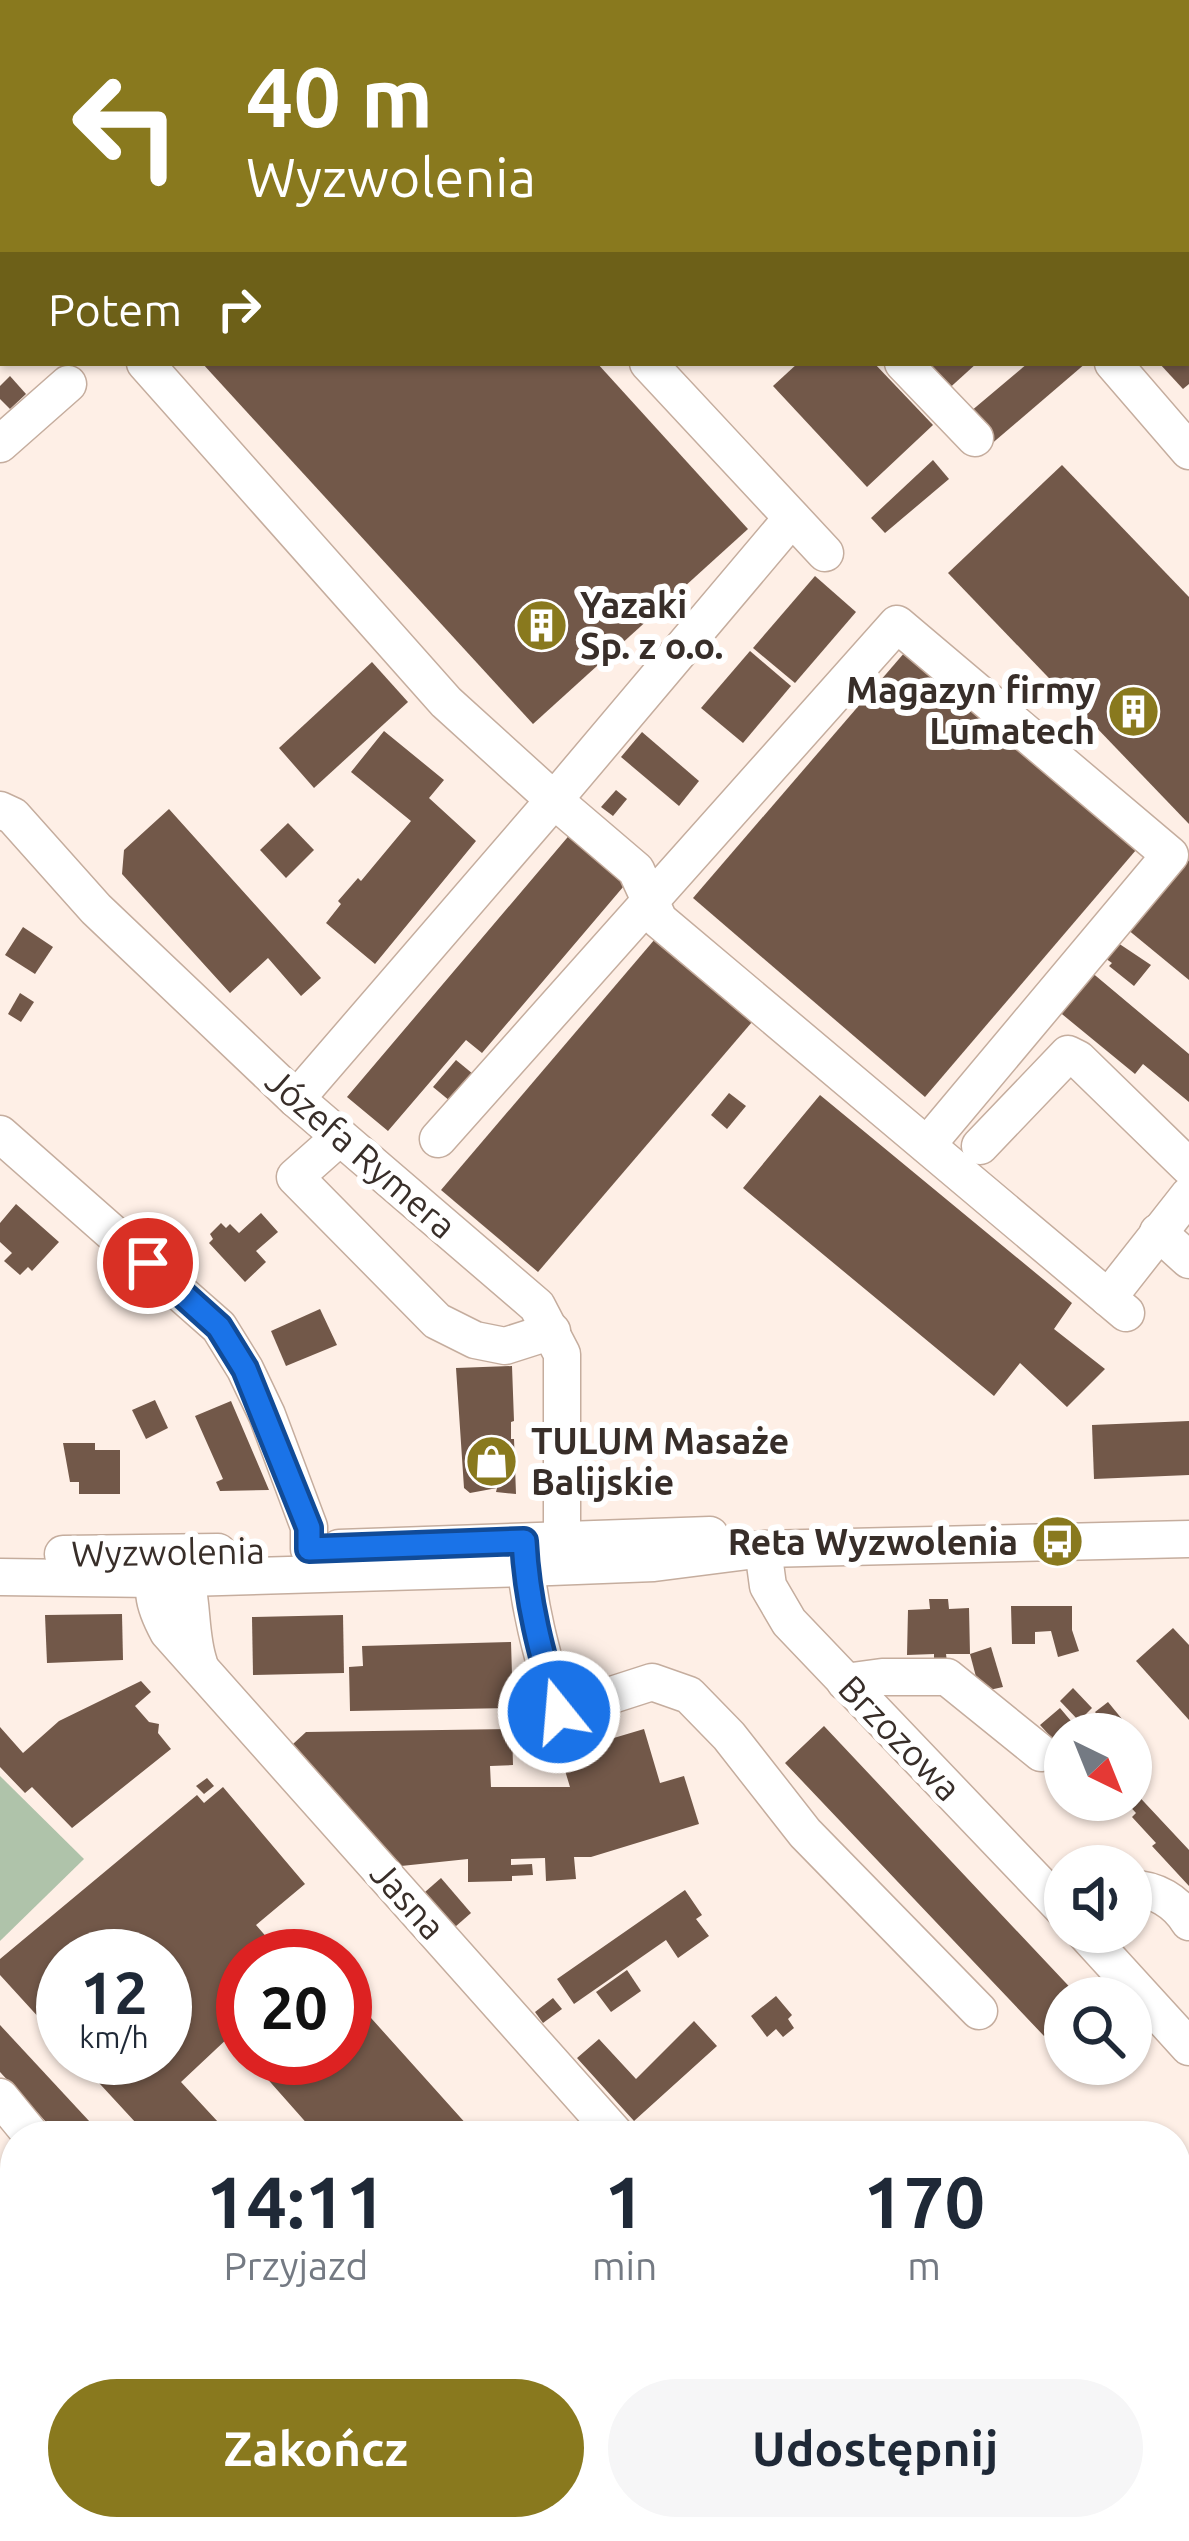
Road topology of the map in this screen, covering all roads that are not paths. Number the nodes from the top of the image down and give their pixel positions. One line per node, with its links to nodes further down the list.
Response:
1 (149, 366): 11 (street)
2 (651, 366): 9 (street)
3 (906, 366): 6 (street)
4 (1117, 366): 8 (street)
5 (68, 384): 7 (street)
6 (975, 438)
7 (0, 444)
8 (1189, 451)
9 (792, 518): 10 (street); 11 (street)
10 (825, 553)
11 (554, 800): 13 (street); 14 (street)
12 (0, 810): 14 (street, Józefa Rymera)
13 (651, 900): 17 (street); 18 (street); 18 (street)
14 (296, 1100): 16 (street, Józefa Rymera)
15 (0, 1134): 26 (street)
16 (340, 1137): 24 (street, Józefa Rymera); 24 (street)
17 (438, 1139)
18 (927, 1145): 22 (street)
19 (980, 1146): 20 (street)
20 (1189, 1167)
21 (1189, 1195): 22 (street)
22 (1158, 1232): 23 (street)
23 (1189, 1260)
24 (552, 1331): 28 (street, Józefa Rymera)
25 (1189, 1539): 27 (street, Wyzwolenia)
26 (309, 1549): 29 (street, Wyzwolenia); 31 (street, Wyzwolenia)
27 (763, 1549): 28 (street, Wyzwolenia); 33 (street, Brzozowa)
28 (562, 1553): 29 (street, Wyzwolenia)
29 (525, 1554): 31 (street, Wyzwolenia); 39 (street)
30 (0, 1556): 31 (street, Wyzwolenia)
31 (171, 1570): 32 (street, Wyzwolenia); 43 (street, Jasna)
32 (0, 1577)
33 (845, 1682): 34 (street); 35 (street, Brzozowa)
34 (1041, 1753)
35 (1044, 1882)
36 (1152, 1892): 37 (street)
37 (1189, 1922)
38 (1103, 1953): 40 (street)
39 (979, 2011)
40 (1189, 2047)
41 (0, 2097): 42 (street)
42 (20, 2121)
43 (604, 2121)

